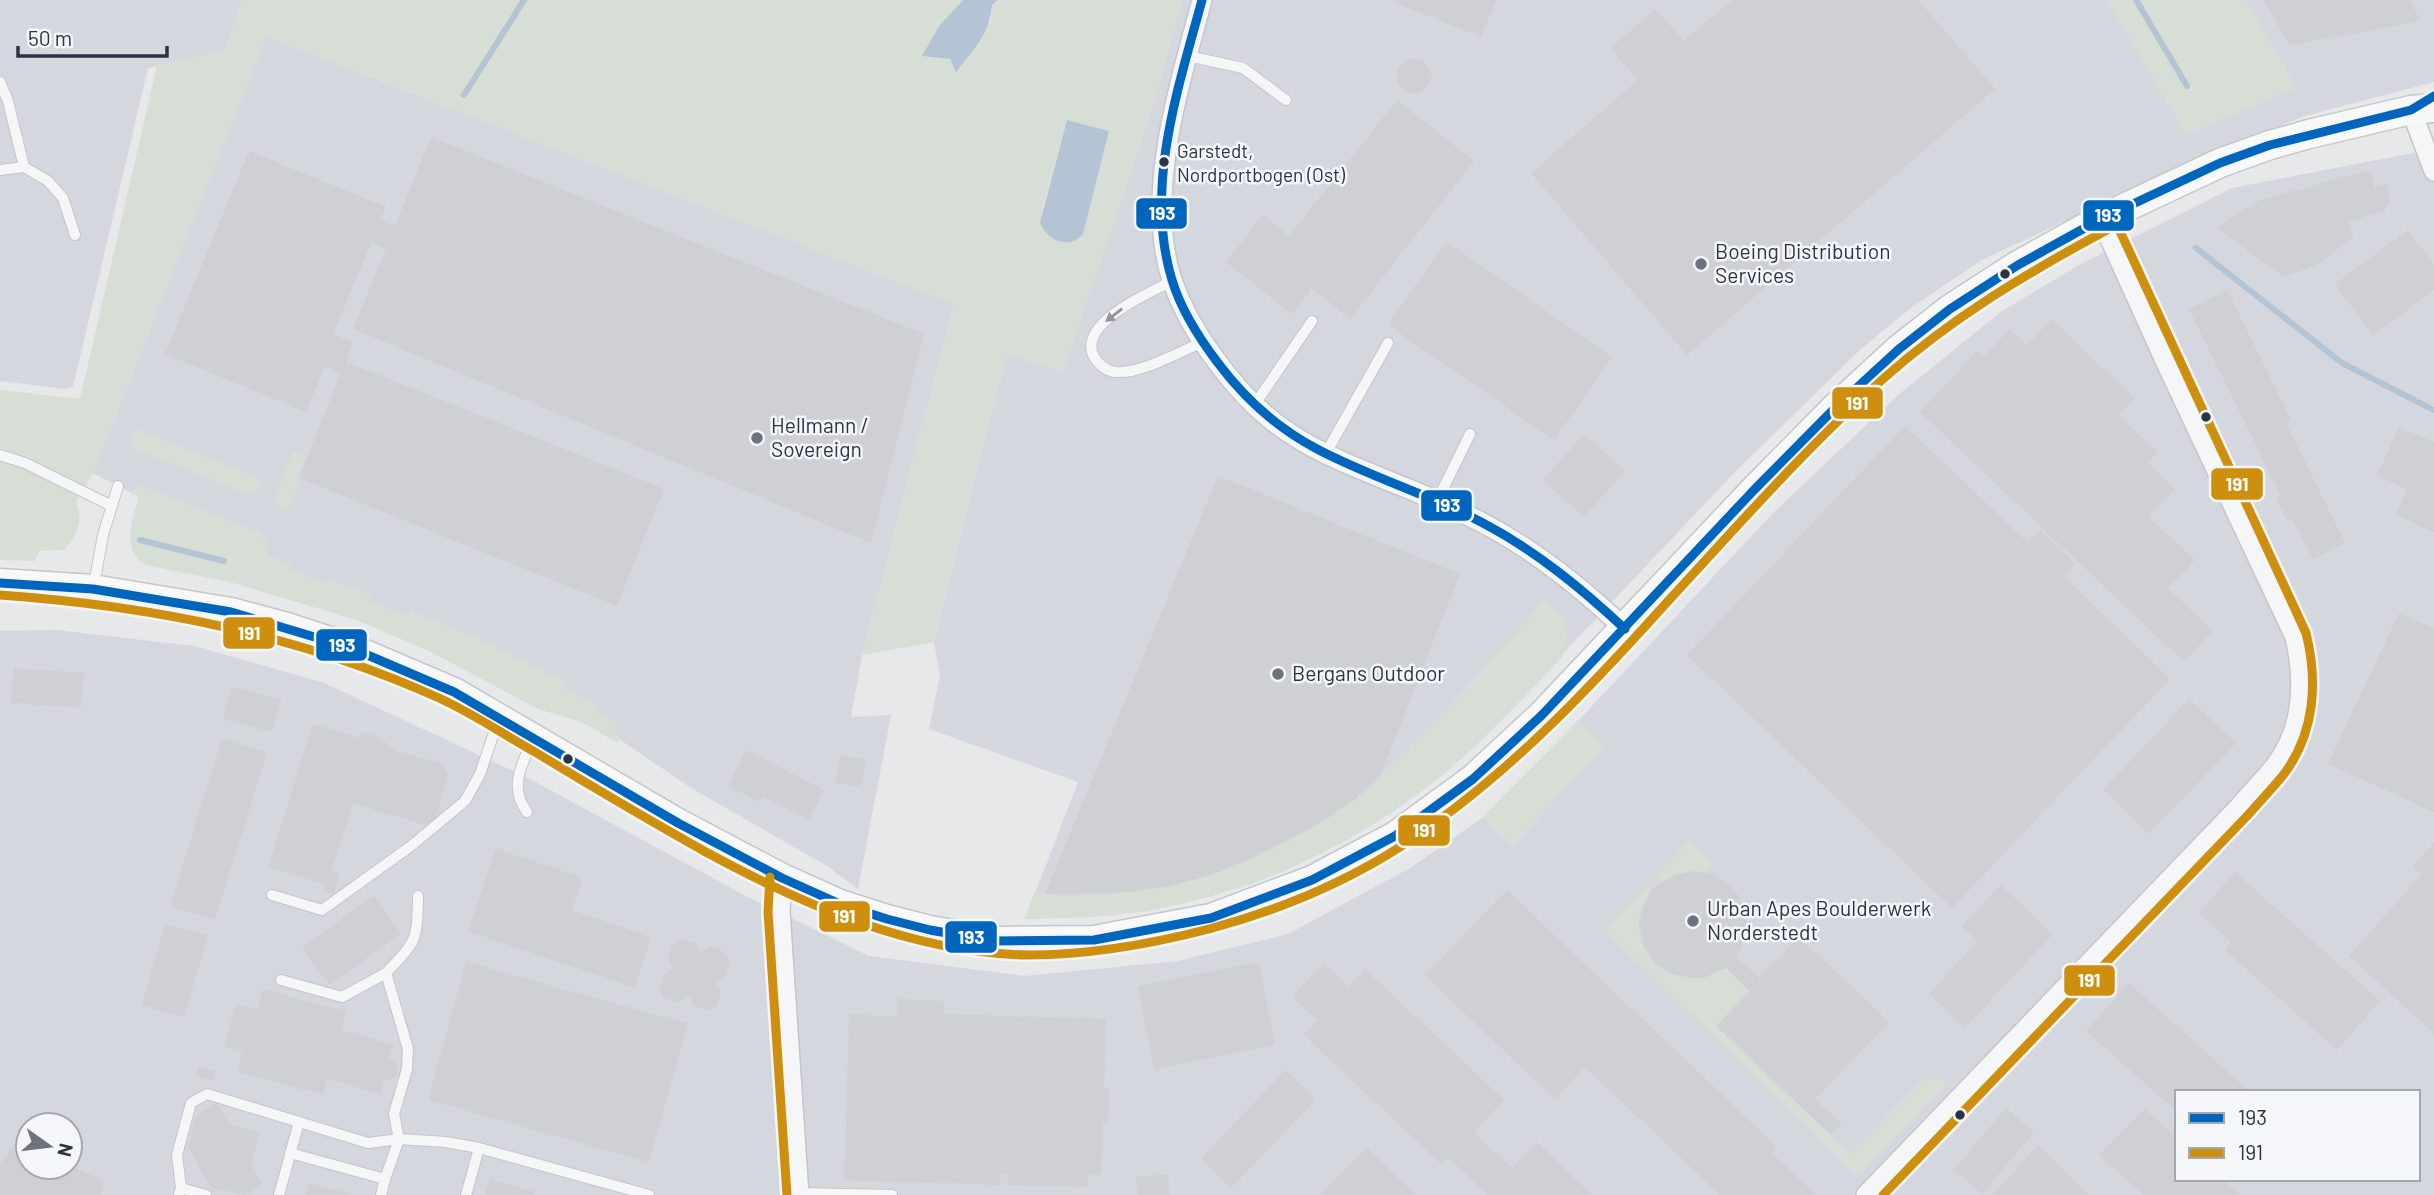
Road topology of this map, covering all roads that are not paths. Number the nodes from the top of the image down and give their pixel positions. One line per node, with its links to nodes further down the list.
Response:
1 (1202, 0): 2 (street)
2 (1188, 56): 4 (lane); 11 (street)
3 (0, 82): 6 (lane)
4 (1286, 100)
5 (2426, 104): 8 (street); 9 (main road)
6 (24, 167): 7 (lane); 10 (lane)
7 (0, 170)
8 (2434, 171)
9 (2101, 219): 24 (main road); 47 (street)
10 (75, 235)
11 (1172, 281): 13 (street); 13 (lane, one-way to 13)
12 (1312, 321): 15 (lane)
13 (1203, 342): 15 (street)
14 (1388, 343): 17 (lane)
15 (1255, 404): 17 (street)
16 (1470, 434): 20 (lane)
17 (1326, 453): 20 (street)
18 (0, 455): 21 (lane)
19 (118, 486): 21 (lane)
20 (1437, 502): 24 (street)
21 (112, 506): 23 (lane)
22 (0, 583): 23 (main road)
23 (93, 589): 25 (main road)
24 (1625, 629): 28 (main road)
25 (499, 718): 26 (main road); 29 (lane)
26 (534, 737): 27 (lane); 28 (main road)
27 (527, 812)
28 (782, 878): 39 (street)
29 (272, 895)
30 (418, 896): 31 (lane)
31 (386, 973): 32 (lane); 34 (lane)
32 (281, 980)
33 (299, 1122): 34 (lane); 36 (lane); 38 (lane)
34 (399, 1139): 35 (lane); 37 (lane)
35 (479, 1147): 43 (lane); 44 (lane)
36 (290, 1153): 37 (lane); 41 (lane)
37 (385, 1179): 42 (lane)
38 (180, 1191): 40 (lane)
39 (799, 1194): 45 (lane)
40 (206, 1195)
41 (279, 1195)
42 (381, 1195)
43 (466, 1195)
44 (649, 1195)
45 (883, 1195): 46 (lane)
46 (892, 1195)
47 (1866, 1195)

